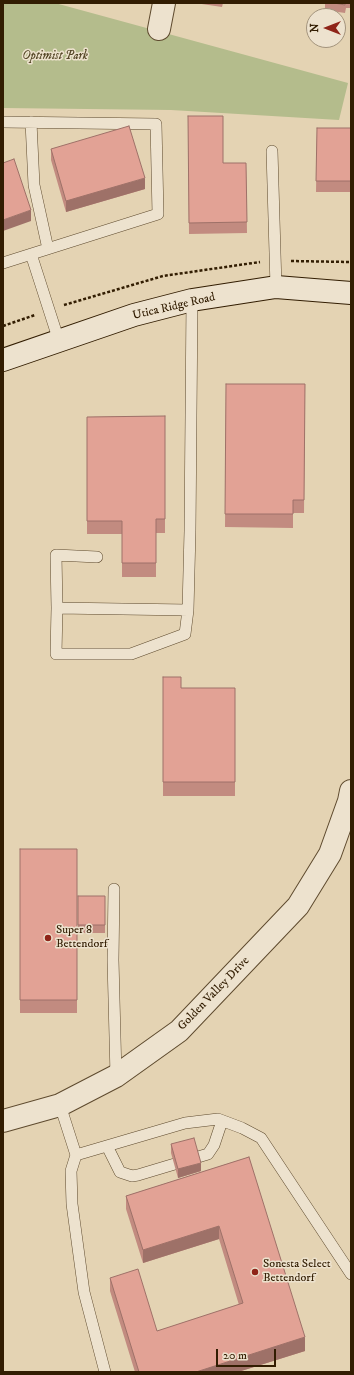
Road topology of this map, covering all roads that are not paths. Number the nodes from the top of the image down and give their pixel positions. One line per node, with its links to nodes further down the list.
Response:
1 (164, 3): 2 (street)
2 (159, 29)
3 (3, 122): 4 (lane)
4 (31, 122): 6 (lane); 6 (lane)
5 (272, 151): 9 (lane)
6 (48, 249): 7 (lane)
7 (31, 254): 8 (lane); 12 (lane)
8 (3, 264)
9 (276, 287): 10 (street, Utica Ridge Road); 11 (street, Utica Ridge Road)
10 (351, 293)
11 (192, 300): 12 (street, Utica Ridge Road); 16 (lane)
12 (59, 341): 13 (street, Utica Ridge Road)
13 (3, 360)
14 (97, 557): 15 (lane)
15 (57, 608): 16 (lane); 16 (lane)
16 (188, 610)
17 (351, 791): 19 (street, Golden Valley Drive)
18 (114, 890): 19 (lane)
19 (116, 1076): 20 (street, Golden Valley Drive)
20 (60, 1105): 22 (street, Golden Valley Drive); 24 (lane)
21 (222, 1121): 23 (lane); 23 (lane); 25 (lane)
22 (3, 1122)
23 (107, 1146): 24 (lane)
24 (76, 1155): 26 (lane)
25 (351, 1274)
26 (105, 1372)

